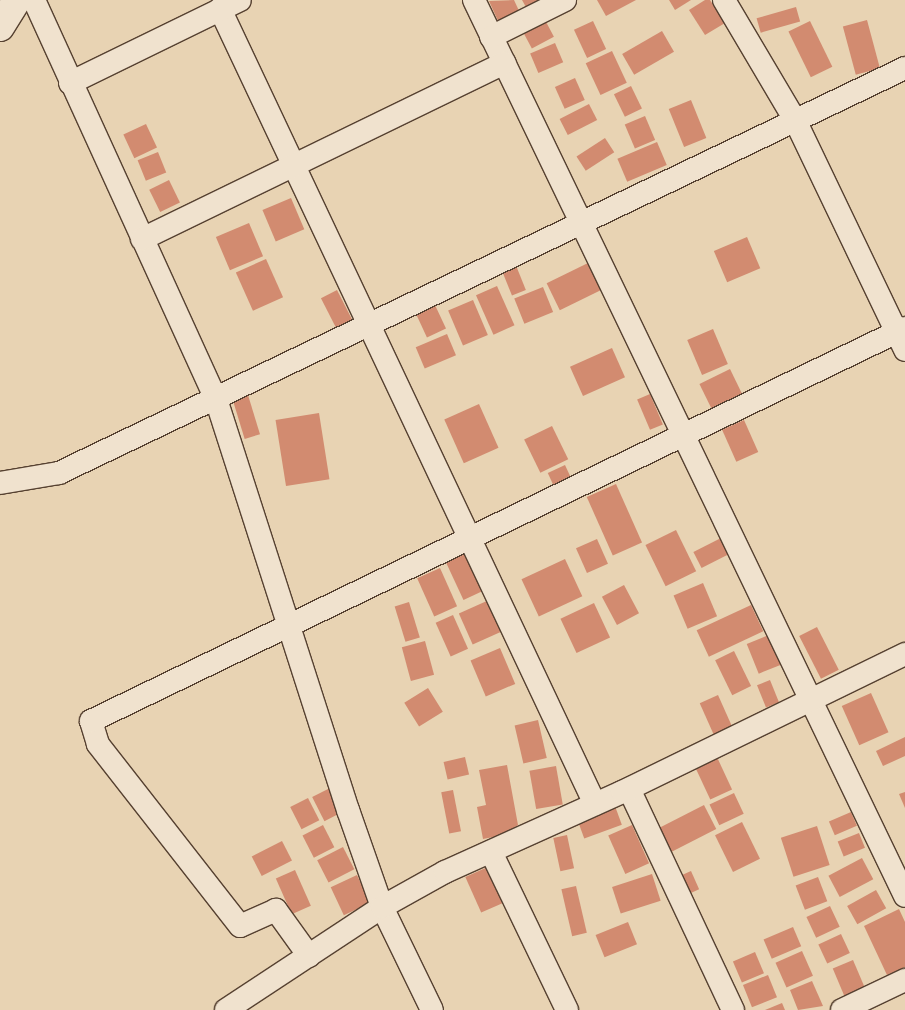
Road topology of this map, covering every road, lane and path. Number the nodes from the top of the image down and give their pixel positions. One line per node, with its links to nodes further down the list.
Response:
1 (17, 0): 8 (main road)
2 (34, 0): 12 (street)
3 (240, 0): 7 (street)
4 (474, 0): 9 (street)
5 (565, 0): 9 (street)
6 (724, 0): 13 (street)
7 (220, 9): 12 (street); 14 (street)
8 (0, 27)
9 (491, 37): 10 (street)
10 (504, 63): 14 (street); 15 (street)
11 (905, 68): 13 (street)
12 (70, 83): 16 (street)
13 (795, 120): 15 (street); 18 (street)
14 (295, 164): 16 (street); 17 (street)
15 (581, 221): 17 (street); 20 (street)
16 (142, 239): 19 (street)
17 (369, 324): 19 (street); 22 (street)
18 (902, 336): 20 (street)
19 (216, 399): 21 (street); 23 (street)
20 (685, 436): 22 (street); 25 (street)
21 (0, 483)
22 (470, 539): 23 (street); 27 (street)
23 (291, 625): 30 (street); 31 (street)
24 (905, 654): 25 (street)
25 (811, 701): 26 (street); 29 (street)
26 (629, 788): 27 (street); 36 (street)
27 (595, 804): 28 (street)
28 (491, 852): 30 (street); 35 (street)
29 (905, 896)
30 (382, 907): 31 (street); 34 (street)
31 (309, 956): 33 (street)
32 (905, 980): 37 (street)
33 (226, 1010)
34 (432, 1010)
35 (567, 1010)
36 (733, 1010)
37 (842, 1010)

